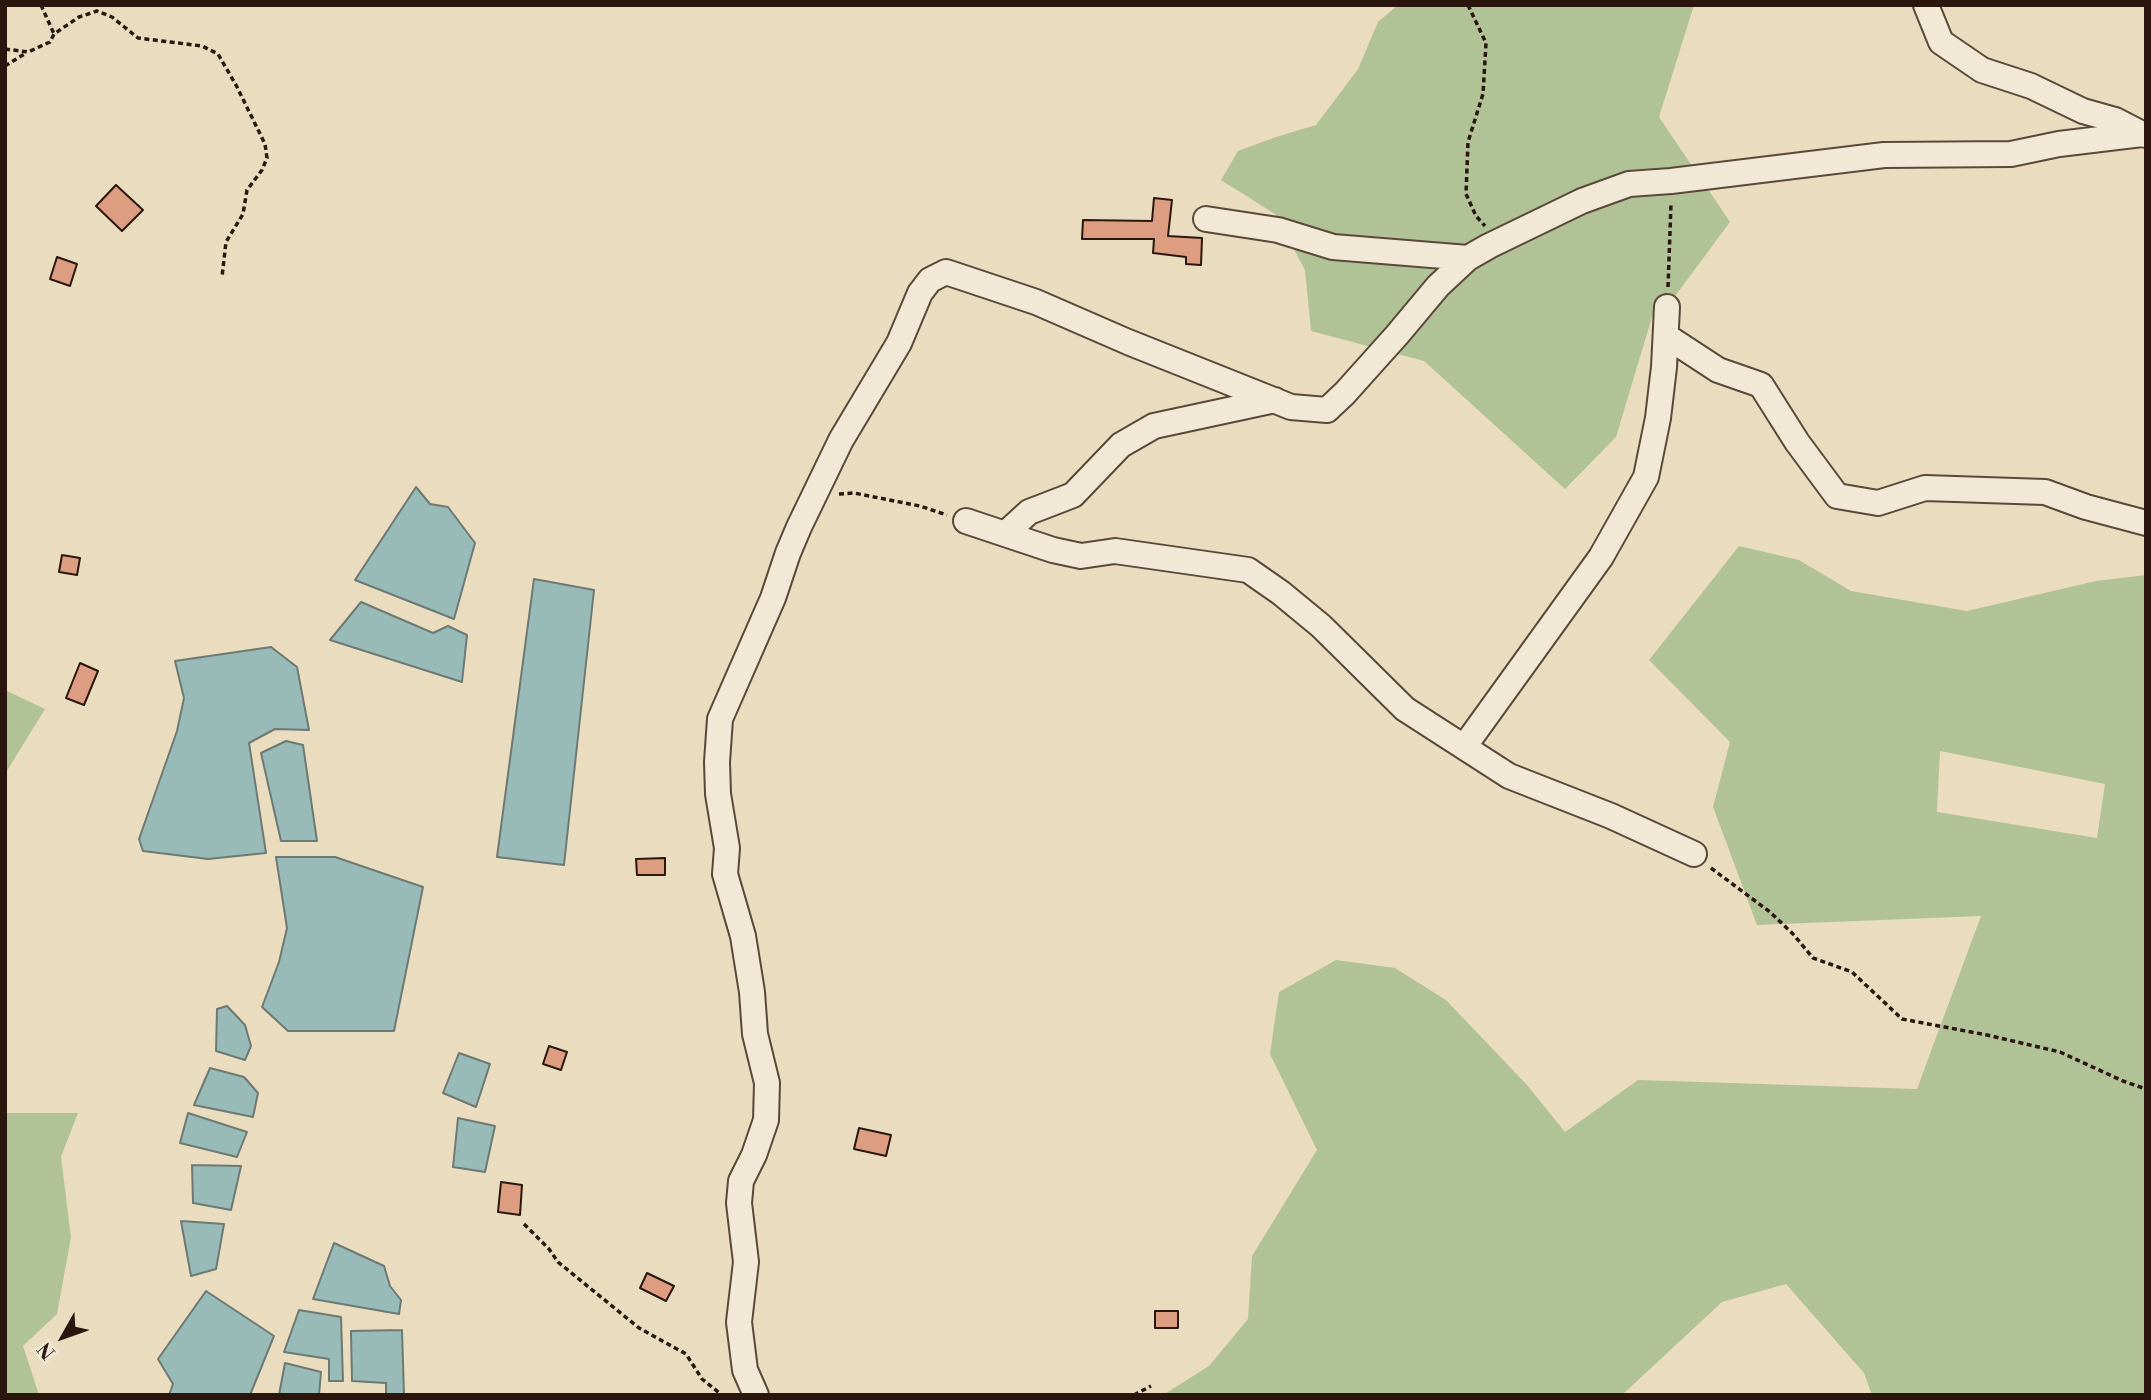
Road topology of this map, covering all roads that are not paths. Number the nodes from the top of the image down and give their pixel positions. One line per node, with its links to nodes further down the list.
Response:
1 (1926, 5): 2 (street)
2 (2144, 135): 4 (street)
3 (1206, 219): 4 (street)
4 (1468, 258): 7 (street)
5 (1667, 307): 6 (street)
6 (1665, 336): 9 (street); 11 (street)
7 (1275, 400): 10 (street); 13 (street)
8 (966, 521): 10 (street)
9 (2146, 523)
10 (1006, 533): 11 (street)
11 (1464, 747): 12 (street)
12 (1694, 854)
13 (756, 1395)

